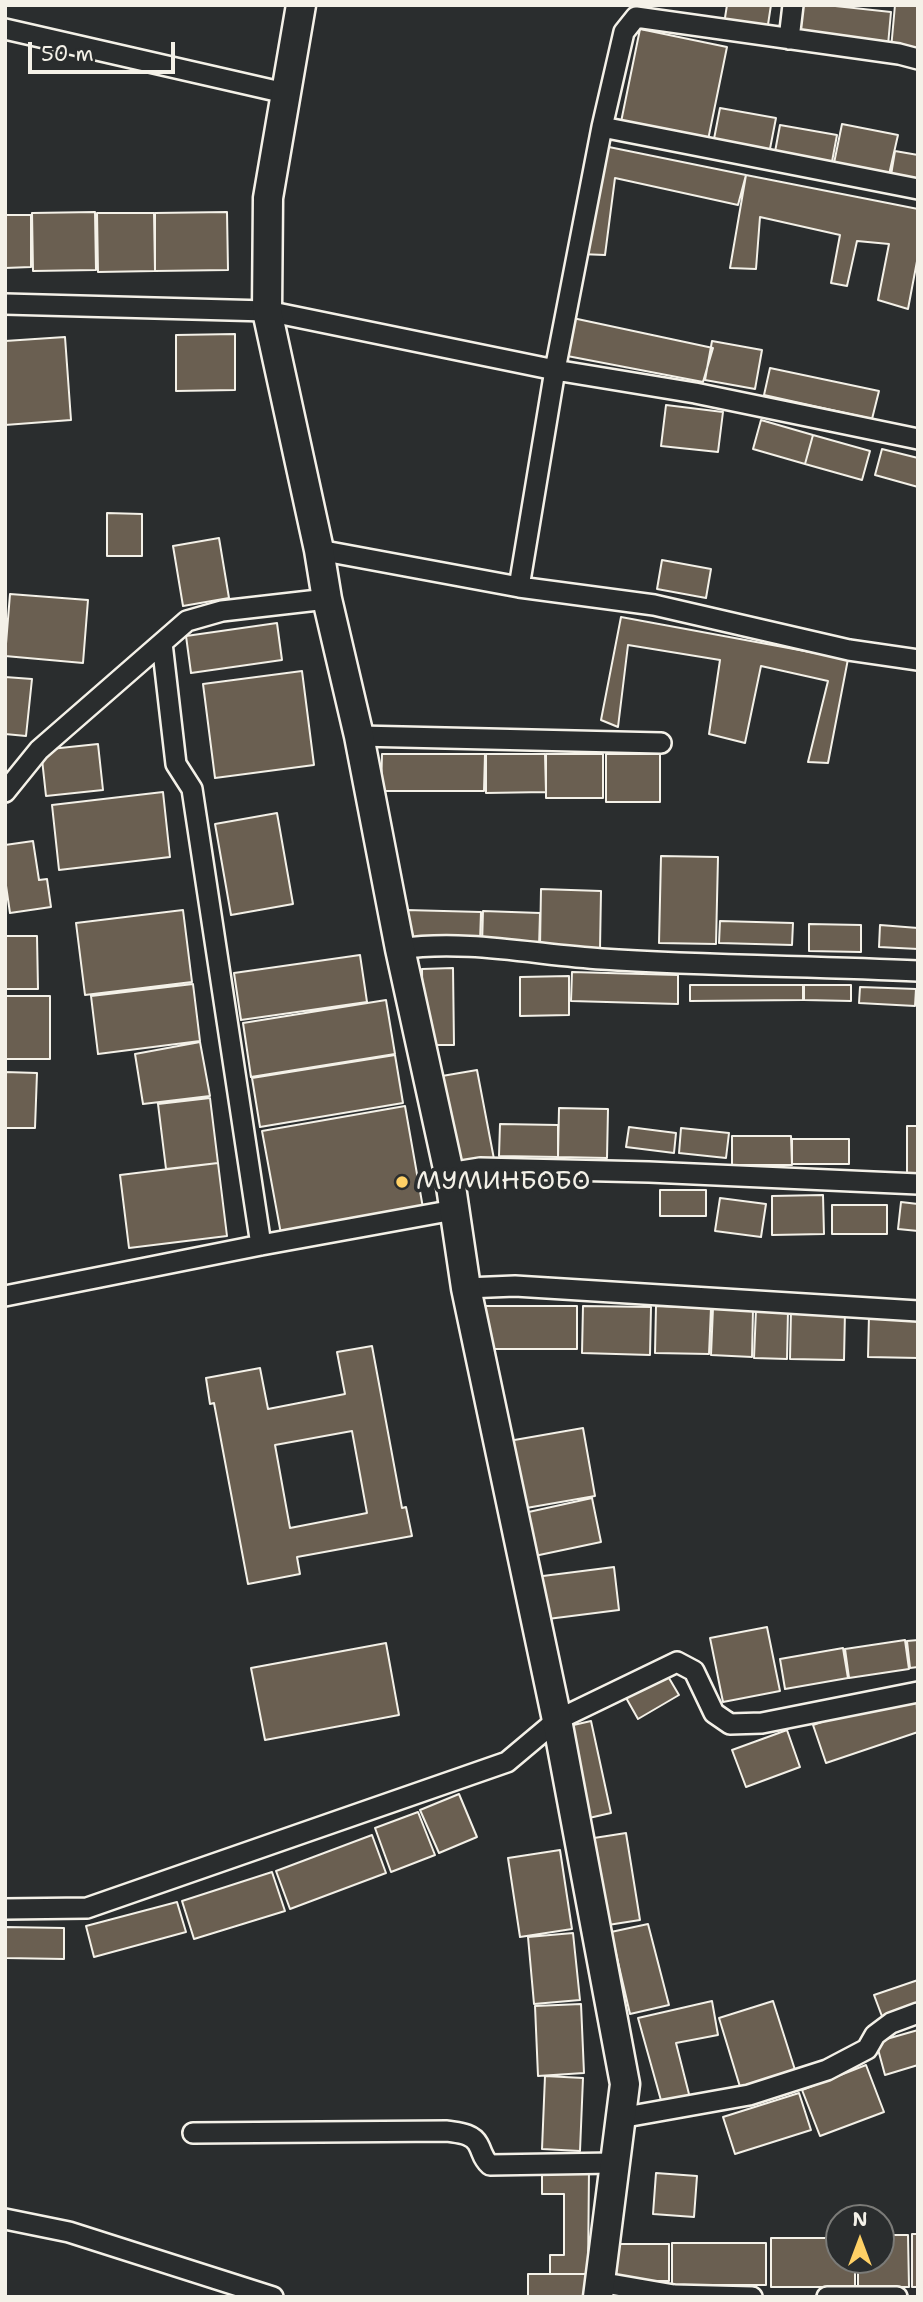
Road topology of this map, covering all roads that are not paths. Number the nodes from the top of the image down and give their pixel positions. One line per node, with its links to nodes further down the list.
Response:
1 (301, 5): 6 (street)
2 (793, 5): 4 (street)
3 (5, 29): 6 (street)
4 (789, 39): 5 (street); 7 (street)
5 (918, 59)
6 (285, 93): 10 (street)
7 (602, 127): 8 (street); 11 (street)
8 (918, 189)
9 (5, 304): 10 (street)
10 (267, 311): 11 (street); 13 (street)
11 (555, 370): 12 (street); 14 (street)
12 (918, 439)
13 (319, 550): 14 (street); 15 (street)
14 (519, 587): 17 (street)
15 (327, 599): 16 (street); 18 (street)
16 (162, 643): 20 (street); 26 (street)
17 (918, 660)
18 (359, 736): 19 (street); 21 (street)
19 (661, 743)
20 (5, 792)
21 (400, 949): 22 (street); 23 (street)
22 (918, 971)
23 (449, 1173): 24 (street); 25 (street)
24 (918, 1184)
25 (454, 1210): 26 (street); 27 (street)
26 (261, 1245): 28 (street)
27 (466, 1288): 29 (street); 31 (street)
28 (5, 1296)
29 (918, 1311)
30 (918, 1692): 31 (street)
31 (557, 1720): 32 (street); 34 (street)
32 (5, 1909)
33 (918, 2013): 34 (street)
34 (620, 2118): 36 (street)
35 (193, 2133): 36 (street)
36 (614, 2162): 38 (street)
37 (5, 2219): 39 (street)
38 (598, 2289): 40 (street)
39 (273, 2297)
40 (752, 2297)
41 (827, 2297): 42 (street)
42 (897, 2297)

